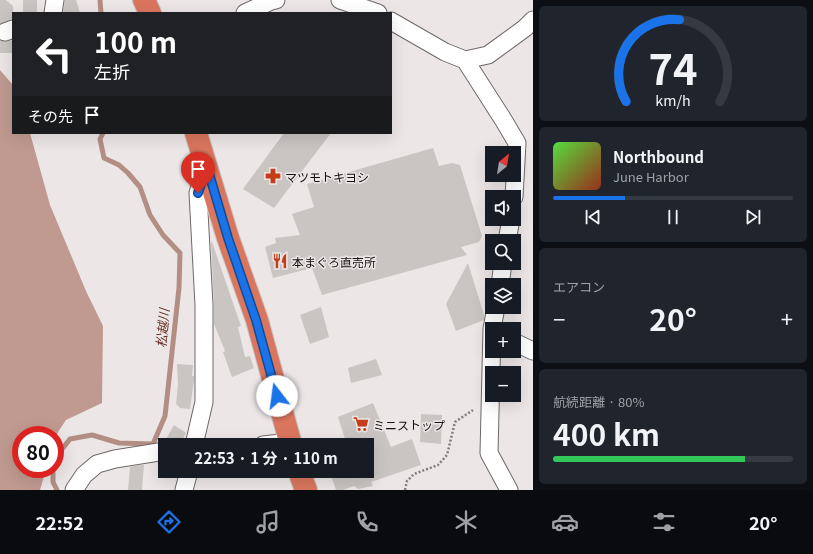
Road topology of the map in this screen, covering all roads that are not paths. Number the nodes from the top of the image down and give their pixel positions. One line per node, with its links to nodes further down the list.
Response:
1 (55, 0): 5 (street)
2 (144, 0): 6 (highway)
3 (276, 0): 7 (street)
4 (340, 0): 8 (street)
5 (53, 12)
6 (150, 12)
7 (247, 12)
8 (375, 12)
9 (533, 20): 11 (street)
10 (392, 22): 11 (street)
11 (465, 60): 14 (street)
12 (196, 134): 13 (highway)
13 (208, 170): 18 (street); 19 (highway)
14 (514, 190)
15 (521, 345): 16 (street)
16 (533, 351)
17 (491, 358): 26 (street)
18 (196, 438)
19 (289, 438)
20 (158, 451): 23 (street)
21 (187, 478): 24 (street)
22 (302, 478): 25 (highway)
23 (74, 490)
24 (184, 490)
25 (306, 490)
26 (509, 490)

